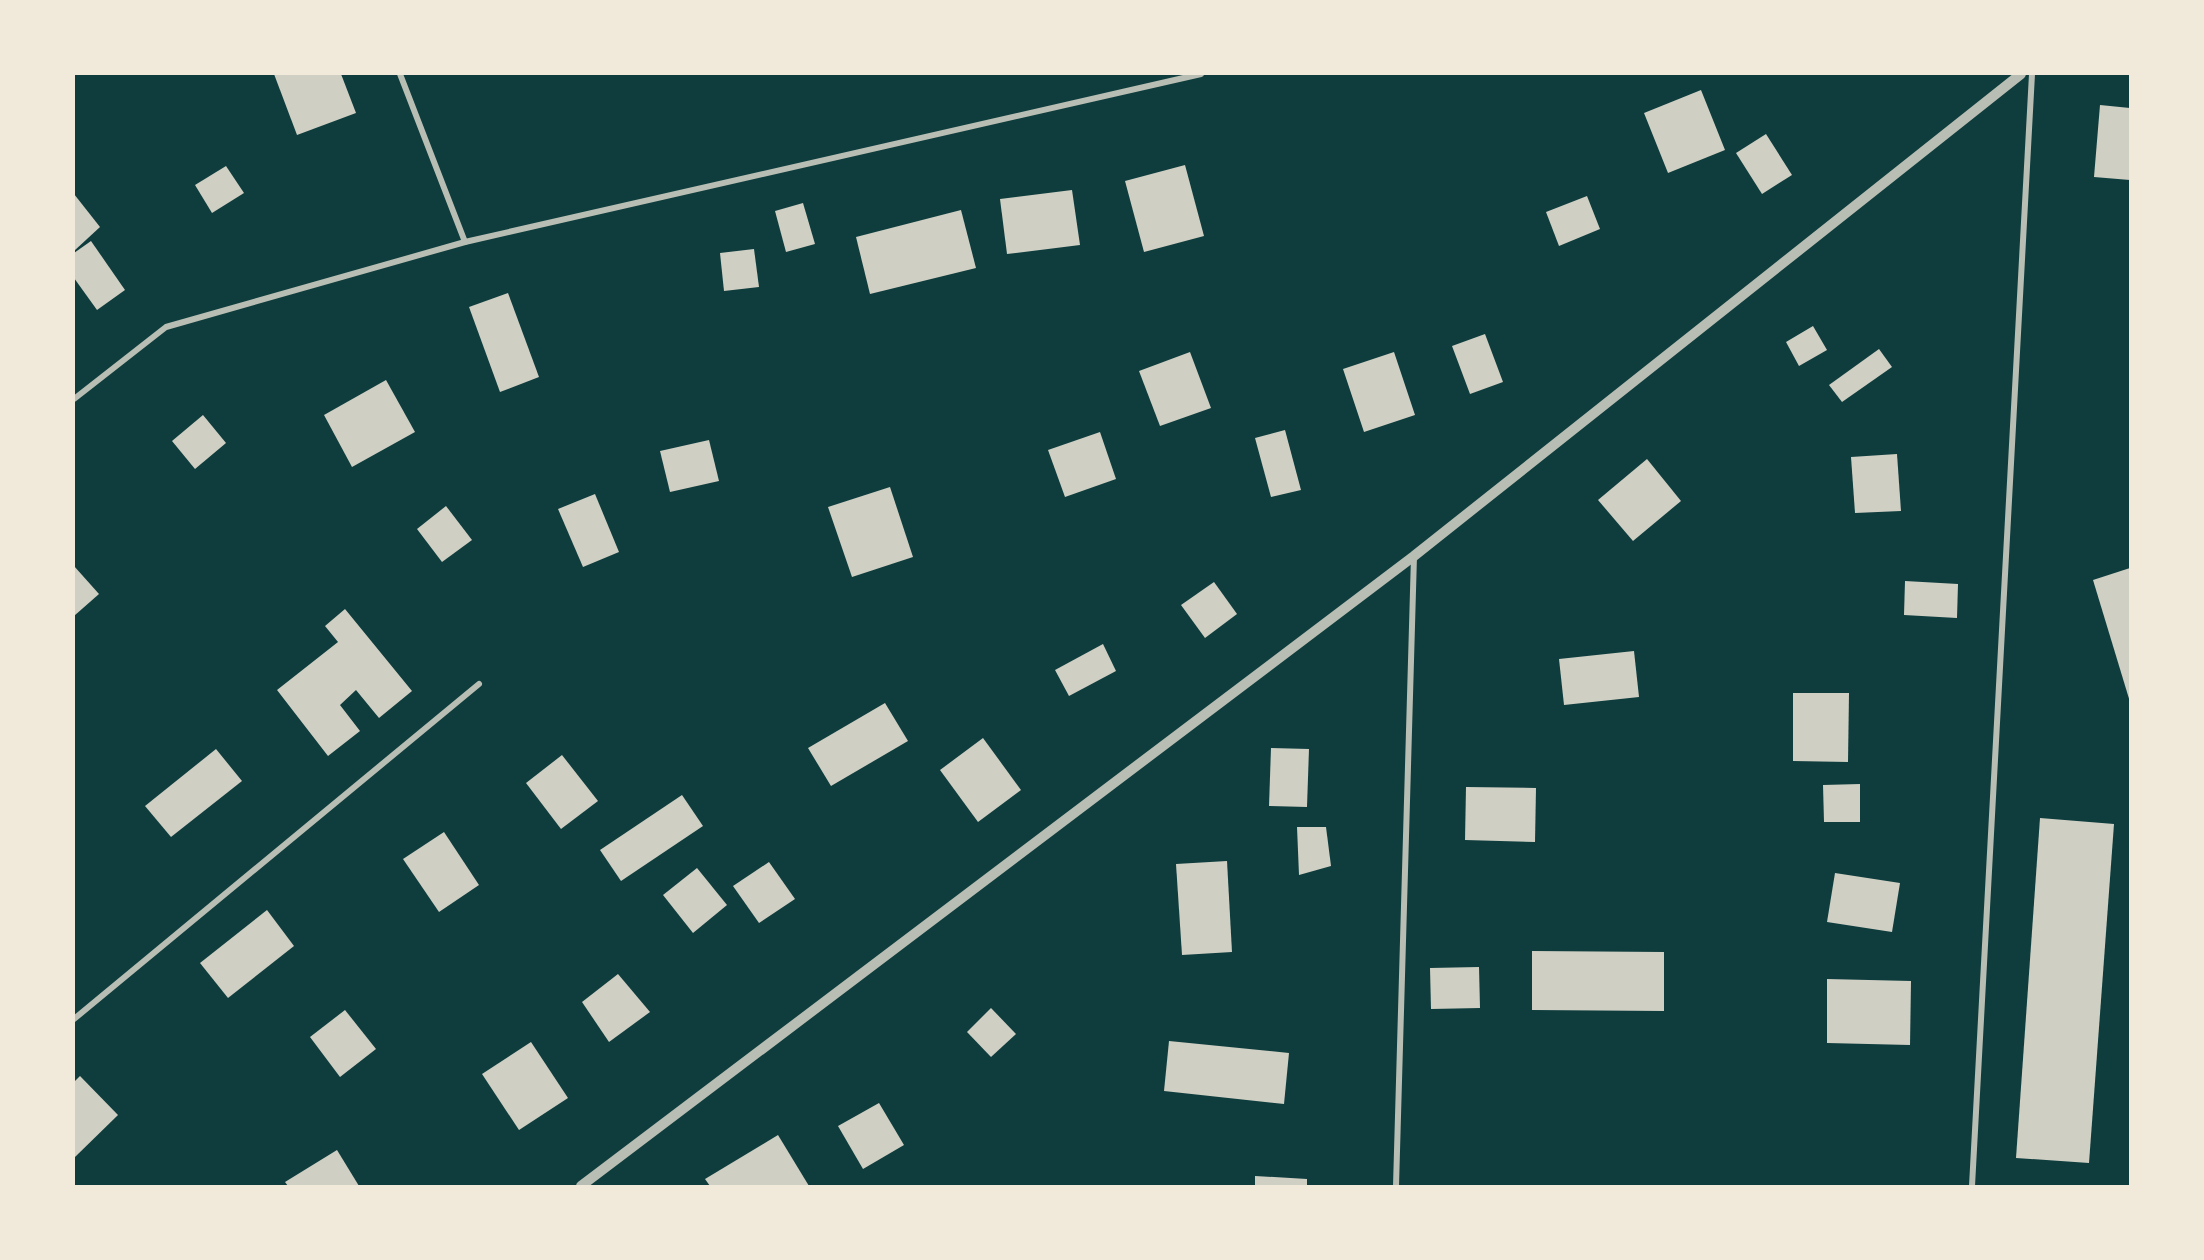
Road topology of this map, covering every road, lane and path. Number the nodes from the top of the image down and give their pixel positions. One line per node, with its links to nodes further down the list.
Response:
1 (400, 74): 5 (street)
2 (1201, 74): 5 (street)
3 (2021, 74): 7 (street)
4 (2032, 74): 12 (street)
5 (465, 242): 6 (street)
6 (74, 399)
7 (1414, 556): 10 (street); 11 (street)
8 (479, 684): 9 (street)
9 (74, 1019)
10 (581, 1186)
11 (1396, 1186)
12 (1972, 1186)

